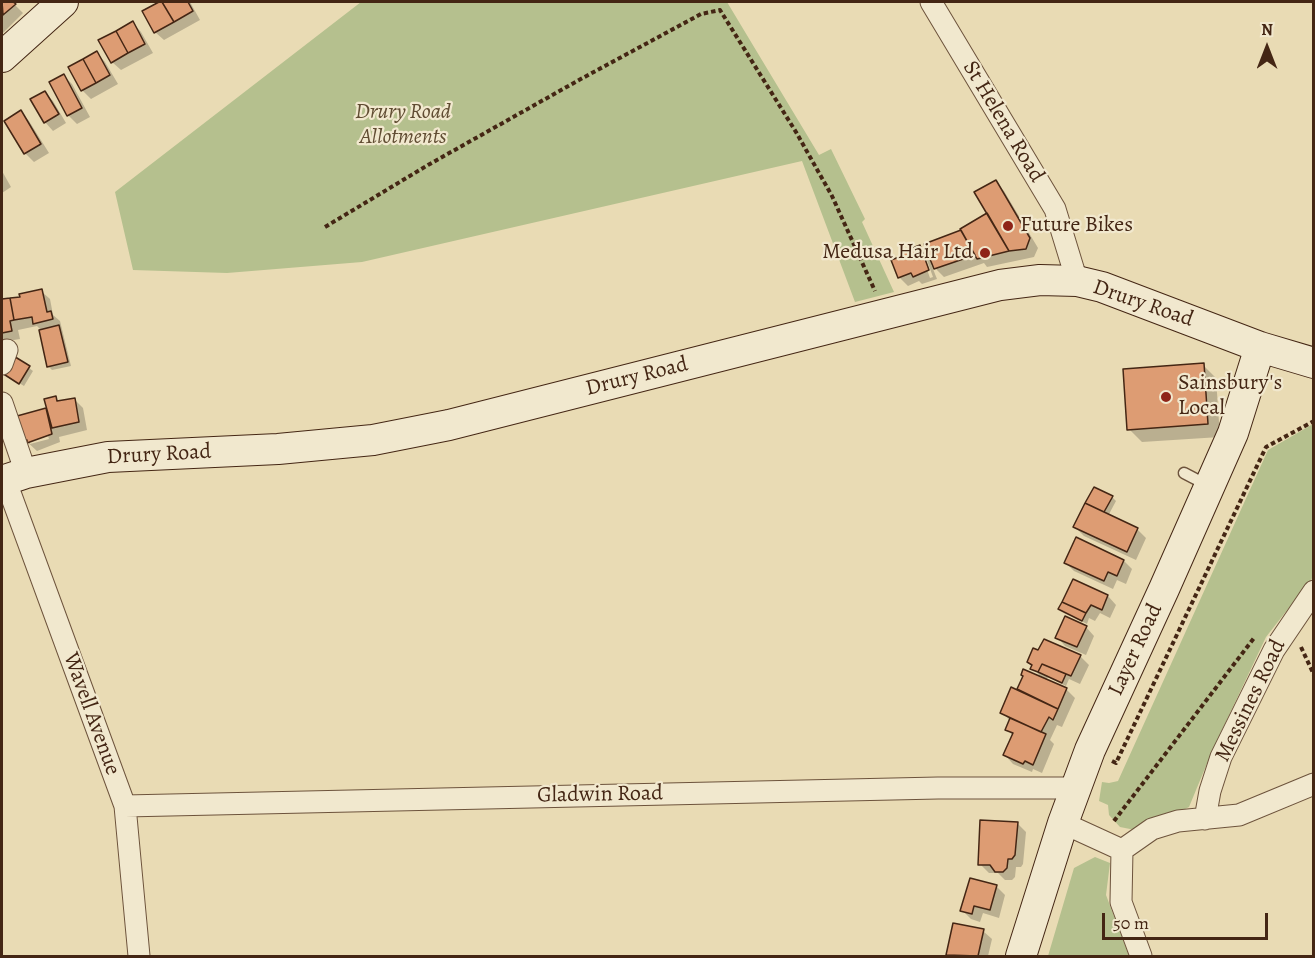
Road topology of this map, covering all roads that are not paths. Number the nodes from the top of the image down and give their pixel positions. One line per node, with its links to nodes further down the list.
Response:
1 (63, 2): 3 (main road)
2 (931, 2): 4 (street, St Helena Road)
3 (2, 57)
4 (1077, 281): 5 (main road, Drury Road); 8 (main road, Drury Road)
5 (1260, 347): 6 (main road, Drury Road); 11 (main road, Layer Road)
6 (1314, 363)
7 (2, 403): 8 (street, Wavell Avenue)
8 (11, 478): 12 (street, Wavell Avenue)
9 (1314, 591): 13 (street, Messines Road)
10 (1314, 784): 13 (street)
11 (1076, 788): 12 (street, Gladwin Road); 14 (main road, Layer Road)
12 (125, 806): 16 (street, Wavell Avenue)
13 (1205, 819): 15 (street)
14 (1063, 823): 15 (street); 17 (main road, Layer Road)
15 (1122, 850): 18 (street)
16 (139, 957)
17 (1021, 957)
18 (1141, 957)

